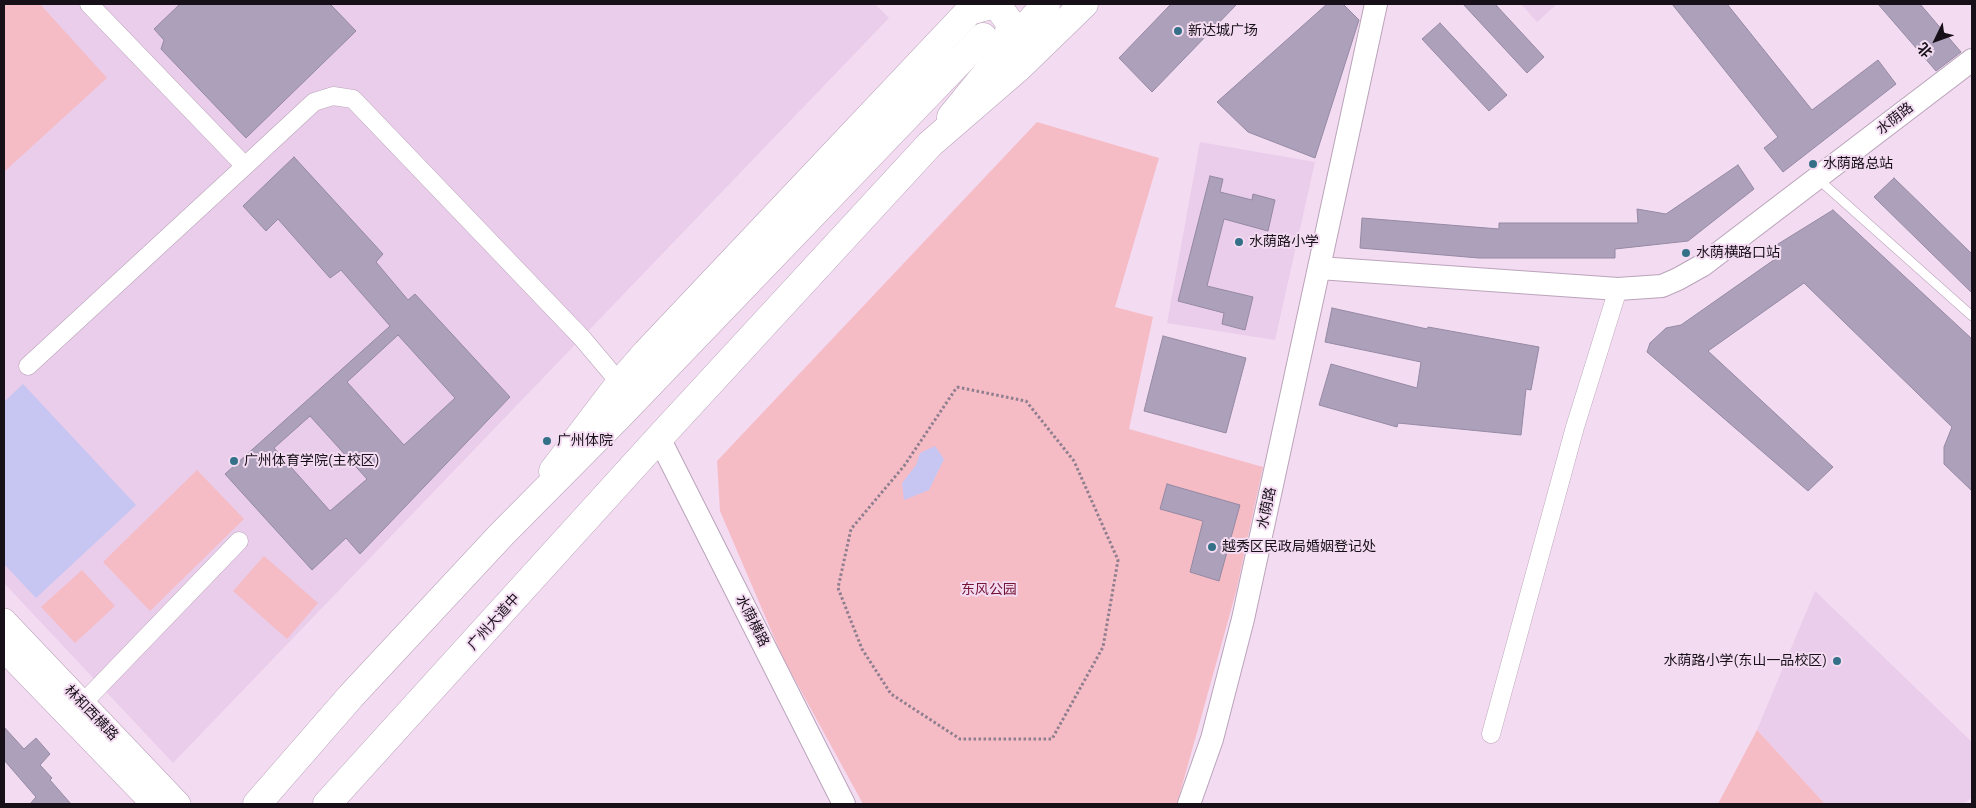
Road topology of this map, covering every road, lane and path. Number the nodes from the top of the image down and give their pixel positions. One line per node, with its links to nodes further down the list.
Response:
1 (89, 4): 9 (street)
2 (1046, 4): 6 (main road)
3 (1084, 4): 8 (main road)
4 (1376, 4): 11 (street, 水荫路)
5 (972, 7): 6 (main road); 15 (main road)
6 (995, 42): 8 (main road); 17 (main road)
7 (1972, 60): 10 (street, 水荫路)
8 (930, 144): 16 (main road, 广州大道中)
9 (245, 166): 14 (street); 15 (street)
10 (1818, 178): 12 (street, 水荫路); 13 (lane)
11 (1319, 268): 12 (street, 水荫路); 29 (street, 水荫路)
12 (1618, 289): 23 (street)
13 (1972, 316)
14 (28, 366)
15 (620, 383): 17 (main road)
16 (659, 438): 27 (main road, 广州大道中); 28 (street, 水荫横路)
17 (526, 508): 26 (main road)
18 (239, 541): 22 (street)
19 (4, 621): 22 (main road, 林和西横路)
20 (4, 649): 24 (main road, 林和西横路)
21 (891, 694): 21 (path)
22 (82, 704): 25 (main road, 林和西横路)
23 (1492, 734)
24 (154, 804)
25 (178, 804)
26 (257, 804)
27 (328, 804)
28 (844, 804)
29 (1189, 804)

